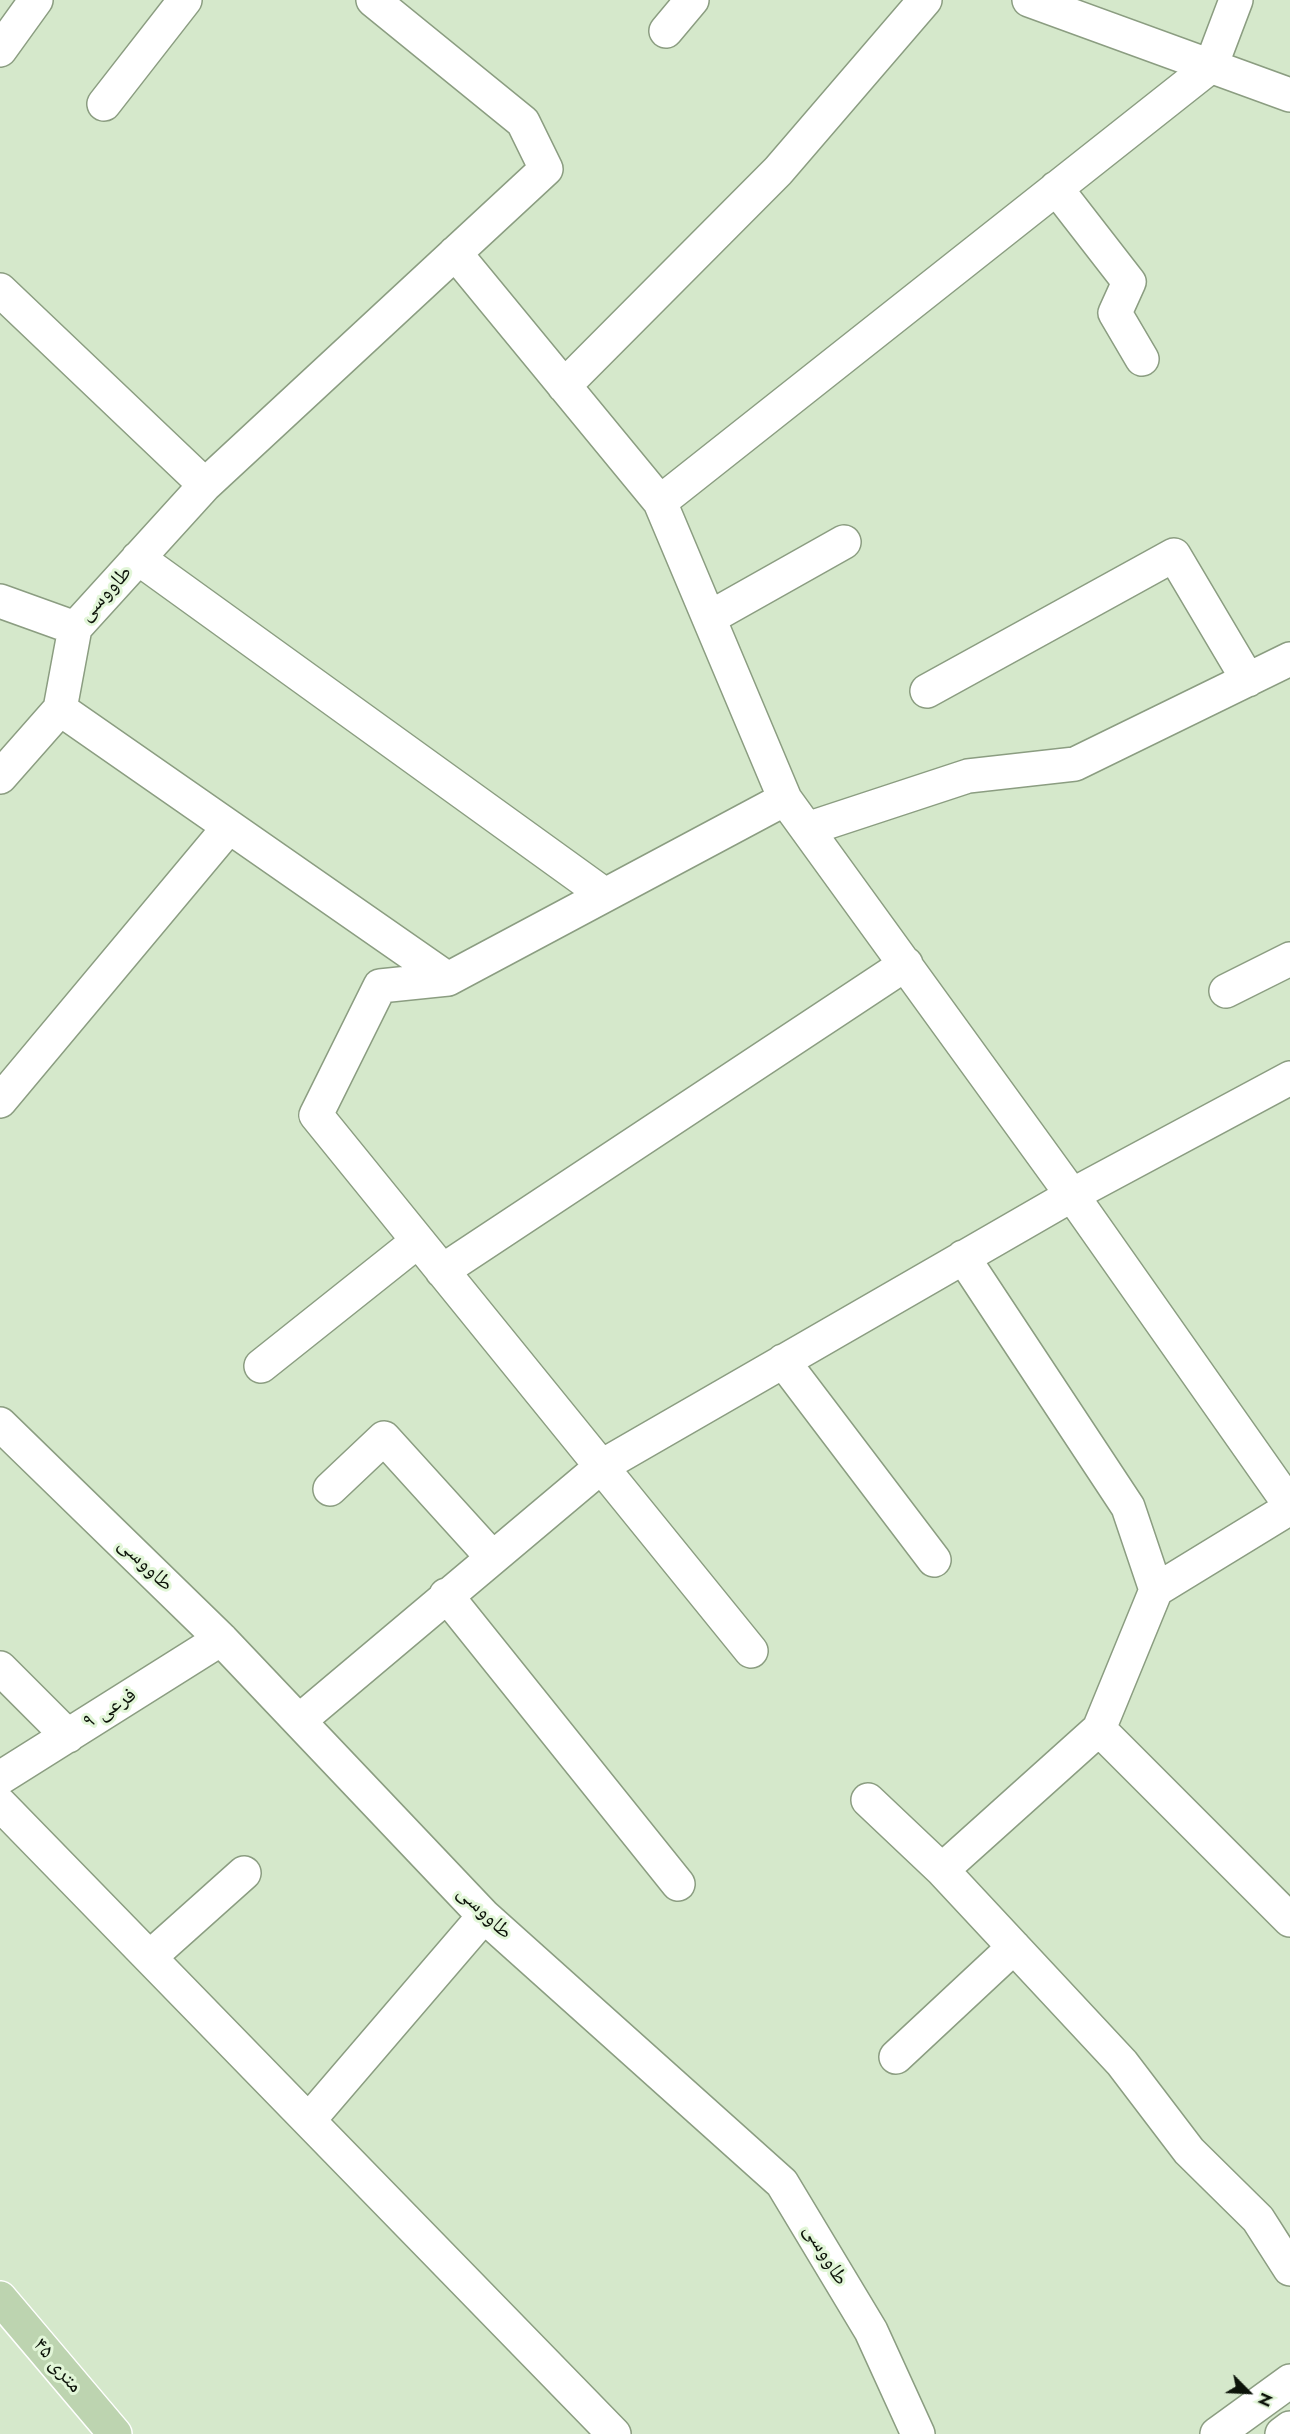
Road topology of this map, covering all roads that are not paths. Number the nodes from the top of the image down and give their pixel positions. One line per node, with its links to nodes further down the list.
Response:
1 (36, 0): 9 (street)
2 (185, 0): 12 (street)
3 (373, 0): 14 (street, طاووسی)
4 (692, 0): 8 (street)
5 (925, 0): 17 (street)
6 (1029, 0): 10 (street)
7 (1236, 0): 10 (street)
8 (666, 31)
9 (0, 50)
10 (1211, 66): 11 (street); 13 (street)
11 (1290, 94)
12 (104, 104)
13 (1056, 188): 16 (street); 19 (street)
14 (455, 253): 17 (street); 18 (street, طاووسی)
15 (0, 290): 18 (street)
16 (1142, 359)
17 (564, 386): 19 (street)
18 (205, 485): 21 (street, طاووسی)
19 (660, 502): 23 (street)
20 (844, 542): 23 (street)
21 (138, 558): 24 (street, طاووسی); 33 (street)
22 (0, 601): 24 (street)
23 (709, 618): 30 (street)
24 (75, 628): 28 (street, طاووسی)
25 (1290, 659): 26 (street)
26 (1248, 680): 27 (street); 32 (street)
27 (927, 691)
28 (60, 710): 29 (street); 31 (street)
29 (0, 777)
30 (785, 799): 32 (street); 33 (street)
31 (229, 827): 36 (street); 39 (street)
32 (807, 829): 35 (street)
33 (605, 895): 36 (street)
34 (1290, 959): 37 (street)
35 (906, 964): 40 (street); 43 (street)
36 (448, 979): 41 (street)
37 (1226, 991)
38 (1290, 1078): 40 (street)
39 (0, 1101)
40 (1072, 1194): 42 (street); 49 (street)
41 (418, 1241): 43 (street); 45 (street)
42 (963, 1257): 44 (street); 52 (street)
43 (442, 1271): 47 (street)
44 (783, 1361): 47 (street); 51 (street)
45 (261, 1365)
46 (0, 1424): 54 (street, طاووسی)
47 (602, 1466): 50 (street); 55 (street)
48 (330, 1489): 50 (street)
49 (1290, 1506): 52 (street)
50 (492, 1557): 53 (street)
51 (934, 1560)
52 (1156, 1590): 58 (street)
53 (446, 1595): 57 (street); 65 (street)
54 (221, 1639): 57 (street, طاووسی); 59 (street, فرعی ۹)
55 (751, 1651)
56 (0, 1668): 59 (street)
57 (299, 1721): 66 (street, طاووسی)
58 (1099, 1730): 63 (street); 67 (street)
59 (68, 1736): 60 (street, فرعی ۹)
60 (0, 1778)
61 (868, 1800): 63 (street)
62 (0, 1804): 69 (street)
63 (942, 1870): 68 (street)
64 (244, 1873): 69 (street)
65 (678, 1884)
66 (484, 1916): 71 (street); 78 (street, طاووسی)
67 (1290, 1920)
68 (1014, 1947): 70 (street); 72 (street)
69 (150, 1957): 71 (street)
70 (896, 2057)
71 (309, 2120): 77 (street)
72 (1290, 2269)
73 (0, 2298): 76 (main road, ۴۵ متری)
74 (1290, 2381): 79 (street)
75 (1290, 2428): 80 (street)
76 (115, 2434)
77 (614, 2434)
78 (918, 2434)
79 (1217, 2434)
80 (1282, 2434)

